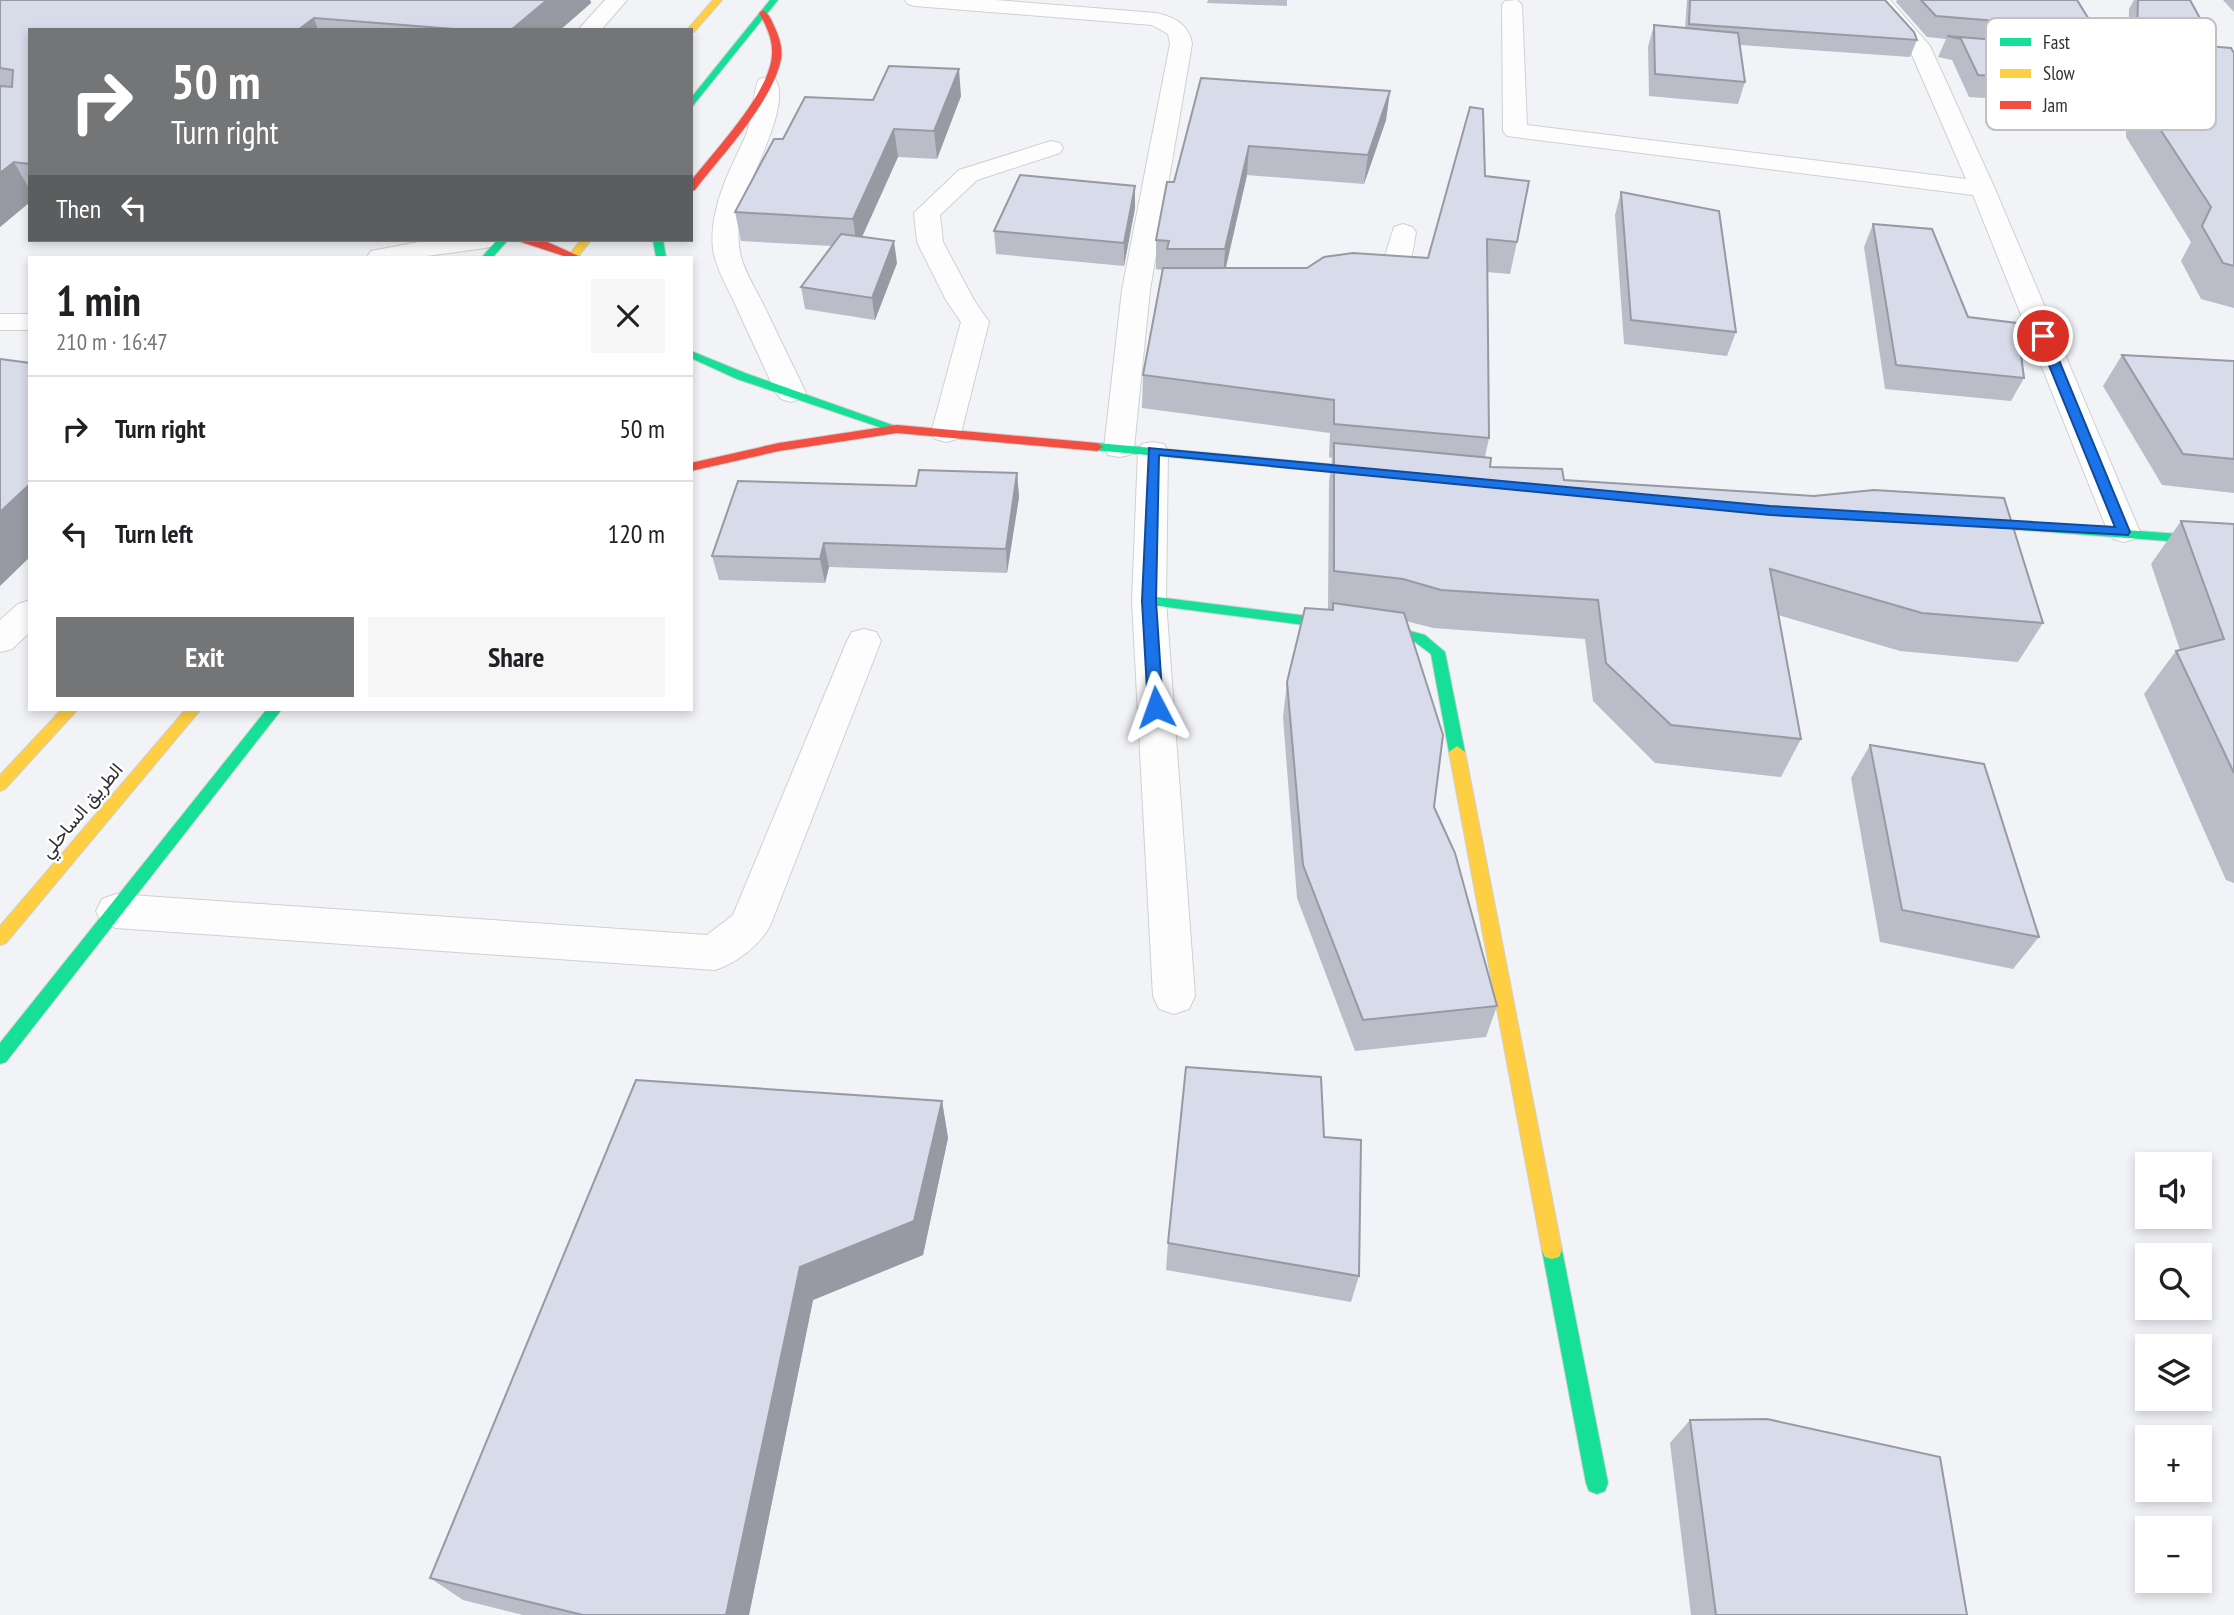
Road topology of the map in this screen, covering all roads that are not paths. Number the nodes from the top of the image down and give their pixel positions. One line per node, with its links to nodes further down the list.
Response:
1 (617, 0): 8 (street)
2 (718, 0): 9 (main road)
3 (774, 0): 7 (main road)
4 (915, 0): 27 (street)
5 (1879, 0): 16 (street)
6 (1512, 5): 16 (street)
7 (763, 13): 12 (main road); 13 (main road)
8 (591, 28)
9 (693, 28)
10 (2216, 71): 11 (street)
11 (2234, 73)
12 (767, 84): 15 (main road); 32 (street)
13 (693, 102)
14 (1051, 148): 34 (street)
15 (693, 185)
16 (1983, 189): 39 (street)
17 (1403, 232): 26 (street)
18 (394, 242): 22 (street)
19 (473, 242): 23 (street)
20 (501, 242): 24 (main road)
21 (532, 242): 25 (main road)
22 (382, 256)
23 (387, 256)
24 (488, 256)
25 (574, 256)
26 (1327, 276)
27 (1136, 290): 28 (street); 35 (street)
28 (1164, 290)
29 (0, 322): 30 (street)
30 (28, 322)
31 (693, 355): 32 (main road)
32 (791, 393): 33 (main road)
33 (897, 429): 34 (main road); 36 (main road)
34 (946, 433): 35 (main road)
35 (1136, 449): 37 (main road); 41 (street)
36 (693, 467)
37 (1400, 475)
38 (1947, 521): 39 (main road)
39 (2124, 532): 40 (main road)
40 (2234, 542)
41 (1149, 601): 51 (street); 53 (main road)
42 (28, 614): 43 (street)
43 (0, 640)
44 (864, 641): 49 (street)
45 (69, 711): 48 (main road)
46 (192, 711): 50 (main road, الطريق الساحلي)
47 (273, 711): 49 (main road)
48 (0, 785)
49 (116, 911): 52 (main road)
50 (0, 937)
51 (1174, 996)
52 (0, 1056)
53 (1597, 1483)

